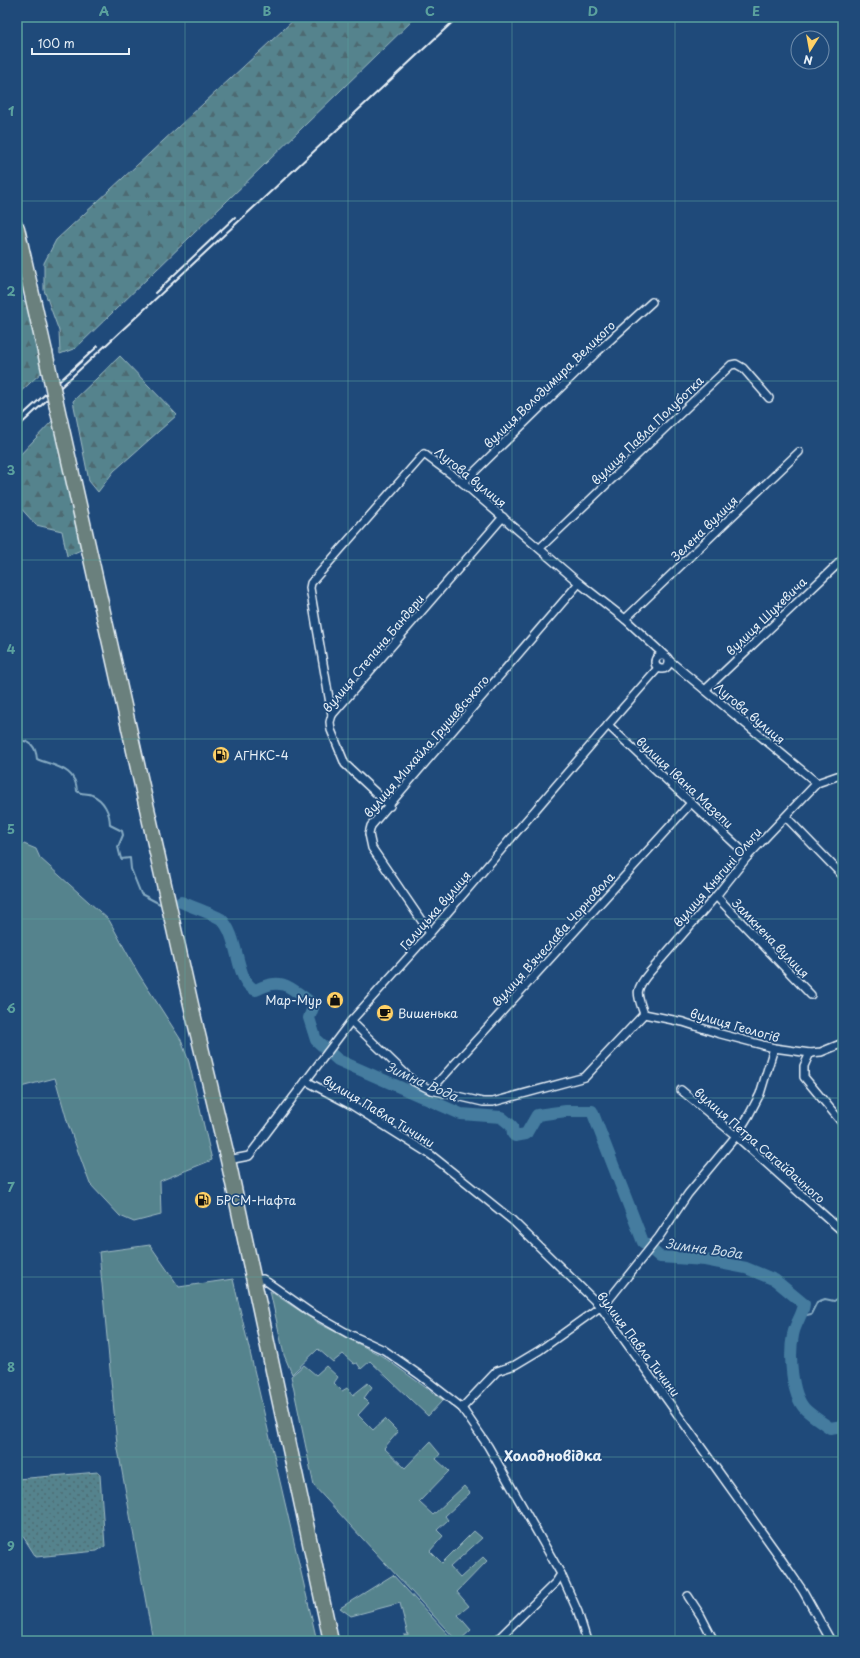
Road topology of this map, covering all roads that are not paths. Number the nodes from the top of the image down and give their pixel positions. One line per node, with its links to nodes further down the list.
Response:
1 (17, 228): 37 (highway, bridge)
2 (652, 302): 5 (street, вулиця Володимира Великого)
3 (769, 398): 7 (street, вулиця Павла Полуботка)
4 (799, 452): 10 (street, Зелена вулиця)
5 (463, 483): 6 (street, Лугова вулиця); 15 (street, Лугова вулиця)
6 (503, 517): 7 (street, Лугова вулиця); 15 (street, вулиця Степана Бандери)
7 (540, 548): 9 (street, Лугова вулиця)
8 (843, 559): 14 (street, вулиця Шухевича)
9 (580, 583): 10 (street, Лугова вулиця); 20 (street, вулиця Михайла Грушевського)
10 (625, 619): 11 (street, Лугова вулиця)
11 (663, 654): 12 (street); 13 (street)
12 (670, 660): 13 (street); 14 (street, Лугова вулиця)
13 (658, 668): 16 (street, Галицька вулиця)
14 (705, 690): 18 (street, Лугова вулиця)
15 (332, 715): 20 (street, вулиця Степана Бандери)
16 (608, 724): 19 (street, вулиця Івана Мазепи); 25 (street, Галицька вулиця)
17 (843, 774): 18 (street, вулиця Княгині Ольги)
18 (817, 783): 21 (street, вулиця Княгині Ольги)
19 (691, 803): 22 (street, вулиця Івана Мазепи); 33 (street, вулиця Вʼячеслава Чорновола)
20 (390, 806): 25 (street, вулиця Михайла Грушевського)
21 (786, 817): 22 (street, вулиця Княгині Ольги); 23 (street)
22 (748, 856): 24 (street, вулиця Княгині Ольги)
23 (843, 876)
24 (716, 896): 26 (street, Замкнена вулиця); 27 (street, вулиця Княгині Ольги)
25 (430, 933): 28 (street, Галицька вулиця)
26 (811, 995)
27 (644, 1014): 30 (street, вулиця Геологів); 33 (street)
28 (351, 1020): 32 (street, Галицька вулиця); 33 (street)
29 (843, 1043): 31 (street, вулиця Геологів)
30 (774, 1048): 31 (street, вулиця Геологів); 36 (street)
31 (810, 1053): 35 (street)
32 (306, 1081): 37 (street, Галицька вулиця); 40 (street, вулиця Павла Тичини)
33 (431, 1090)
34 (681, 1090): 36 (street, вулиця Петра Сагайдачного)
35 (843, 1124)
36 (736, 1136): 38 (street, вулиця Петра Сагайдачного); 40 (street)
37 (228, 1160): 39 (highway)
38 (843, 1232)
39 (253, 1280): 41 (street); 44 (highway)
40 (600, 1306): 41 (street); 48 (street, вулиця Павла Тичини)
41 (462, 1408): 42 (street)
42 (561, 1574): 45 (street); 46 (street)
43 (688, 1596): 47 (street)
44 (331, 1641)
45 (496, 1641)
46 (587, 1641)
47 (714, 1641)
48 (831, 1641)

